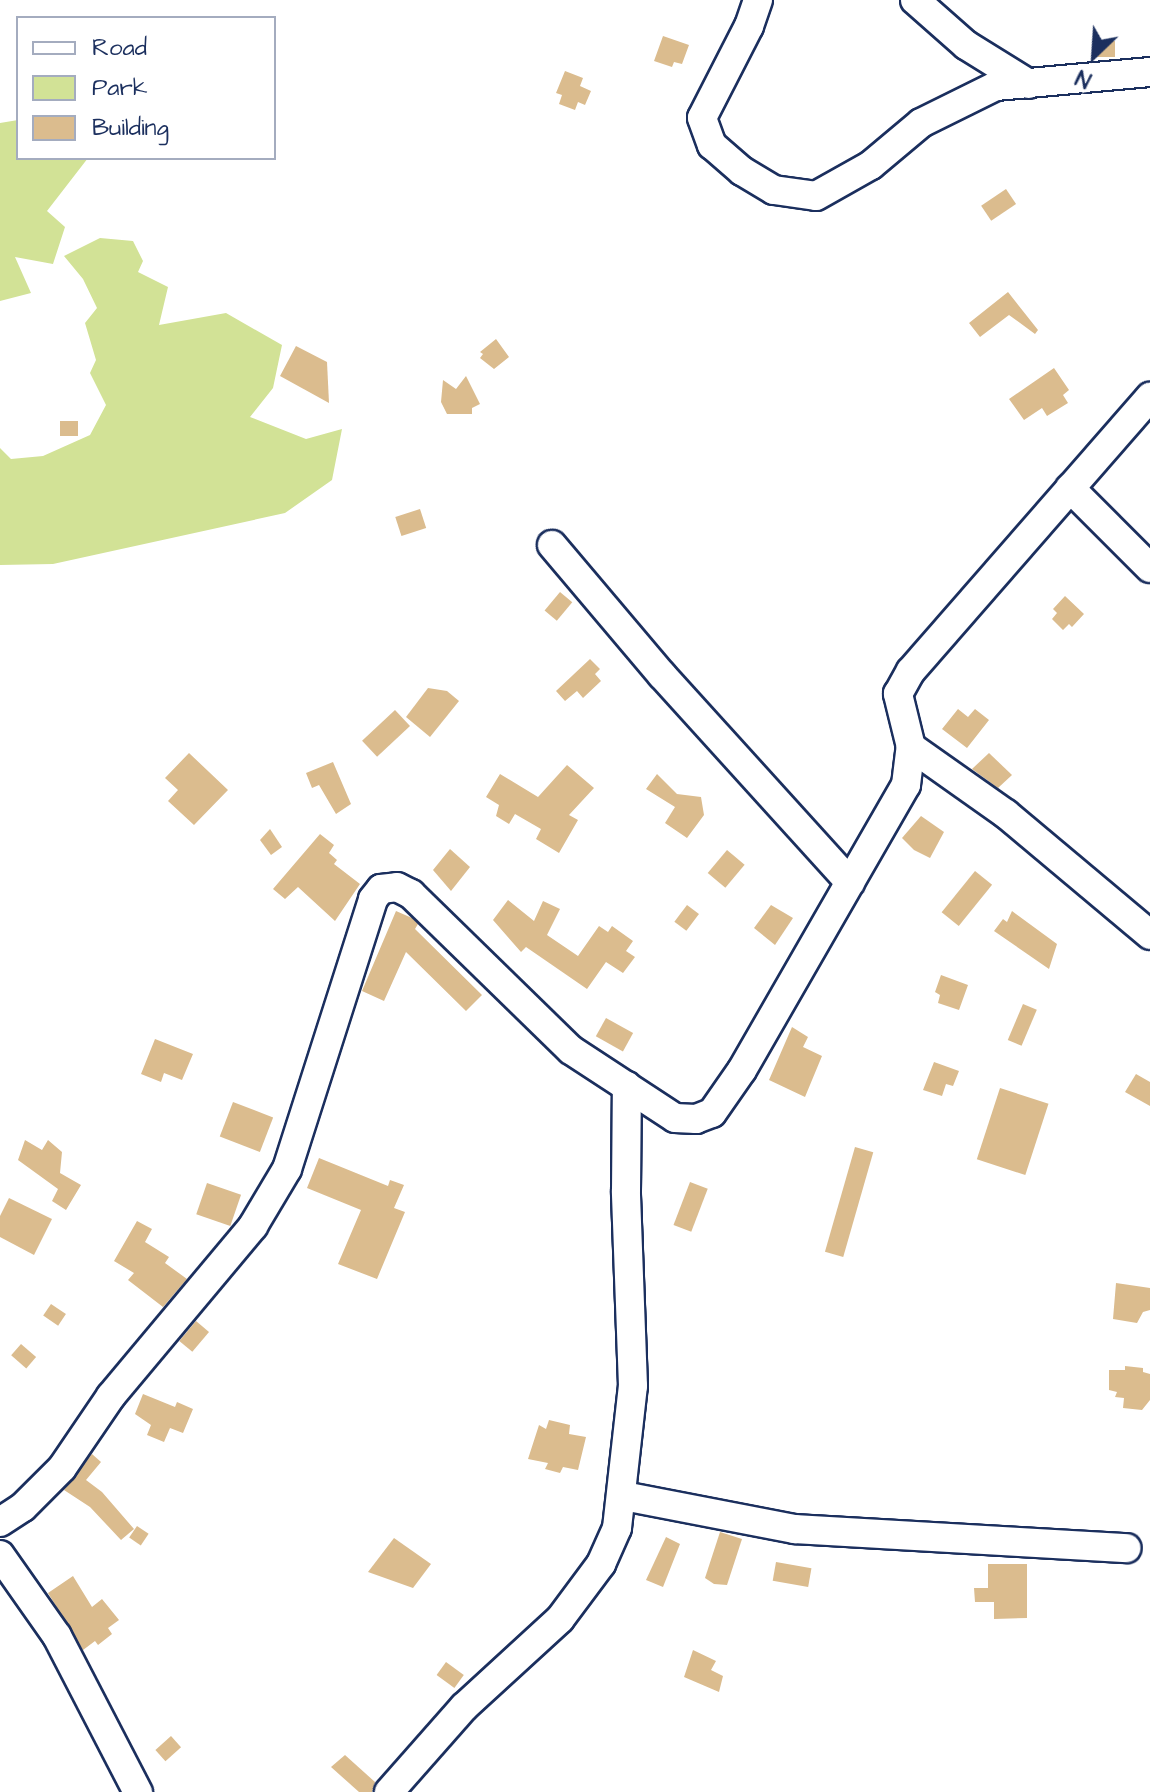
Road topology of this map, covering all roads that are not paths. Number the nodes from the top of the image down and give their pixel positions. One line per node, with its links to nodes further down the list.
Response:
1 (758, 0): 4 (street)
2 (915, 0): 4 (street)
3 (1150, 72): 4 (street)
4 (1029, 84)
5 (1150, 397): 6 (street)
6 (1070, 488): 8 (street); 9 (street)
7 (552, 545): 10 (street)
8 (1150, 568)
9 (911, 747): 10 (street); 11 (street)
10 (850, 882): 12 (street)
11 (1150, 935)
12 (627, 1086): 13 (street); 14 (street)
13 (623, 1496): 15 (street); 18 (street)
14 (0, 1522)
15 (1126, 1548)
16 (0, 1555): 17 (street)
17 (138, 1792)
18 (389, 1792)

